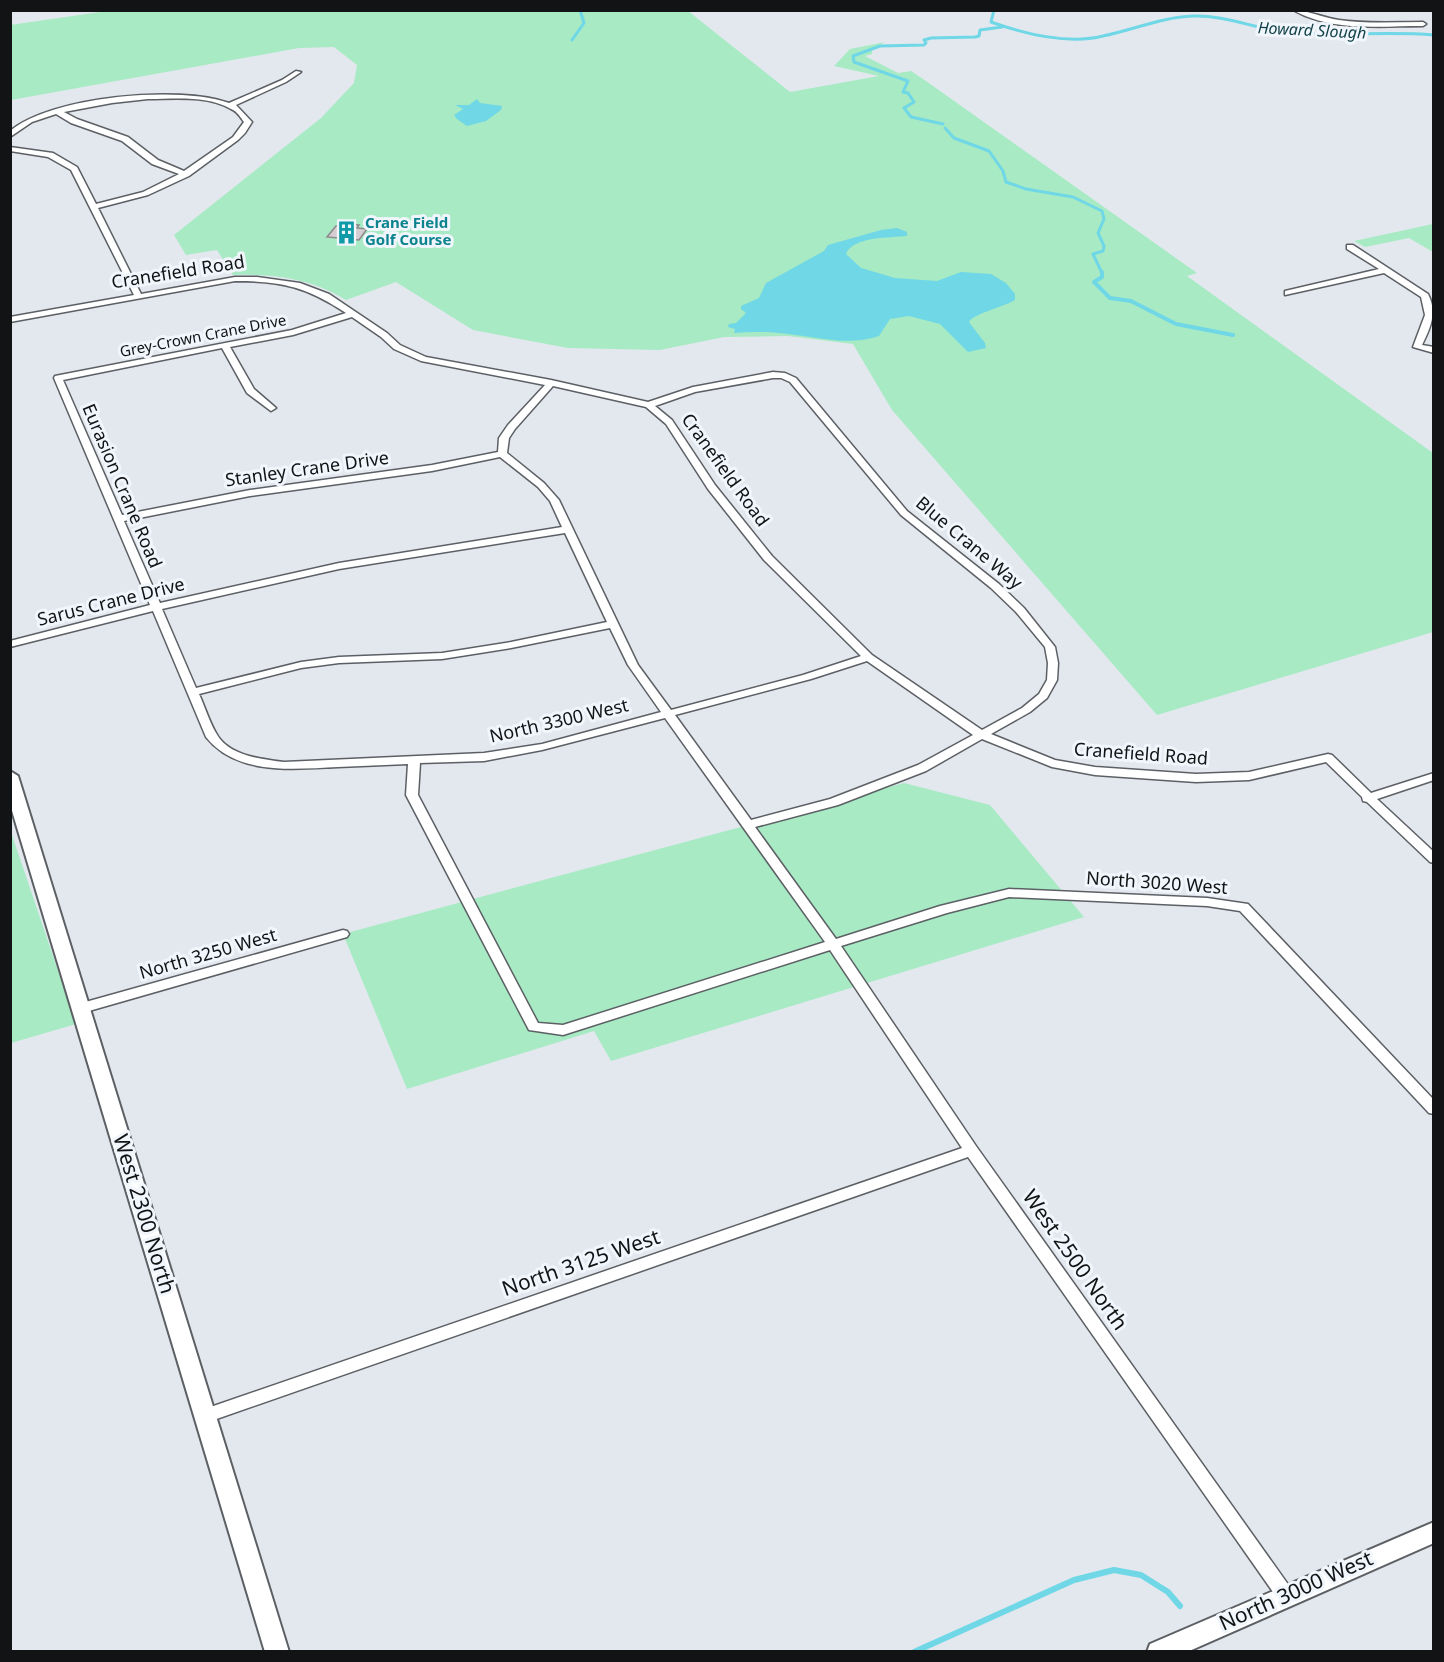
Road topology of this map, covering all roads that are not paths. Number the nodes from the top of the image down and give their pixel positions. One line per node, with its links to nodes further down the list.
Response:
1 (1296, 10): 2 (street)
2 (1423, 24)
3 (298, 72): 4 (street)
4 (231, 105): 5 (street); 8 (street)
5 (58, 112): 6 (street); 8 (street)
6 (10, 135)
7 (10, 149): 9 (street)
8 (186, 174): 9 (street)
9 (92, 207): 13 (street)
10 (1350, 247): 11 (street)
11 (1387, 270): 12 (street); 17 (street)
12 (1288, 293)
13 (138, 296): 14 (street, Cranefield Road); 15 (street, Cranefield Road)
14 (353, 314): 16 (street, Grey-Crown Crane Drive); 19 (street, Cranefield Road)
15 (10, 320)
16 (225, 345): 18 (street, Grey-Crown Crane Drive); 21 (street)
17 (1434, 350)
18 (57, 378): 23 (street, Eurasion Crane Road)
19 (551, 383): 20 (street, Cranefield Road); 22 (street)
20 (649, 405): 28 (street, Cranefield Road); 31 (street, Blue Crane Way)
21 (271, 408)
22 (502, 454): 23 (street, Stanley Crane Drive); 24 (street, West 2500 North)
23 (118, 519): 25 (street, Eurasion Crane Road)
24 (568, 529): 25 (street, Sarus Crane Drive); 26 (street, West 2500 North)
25 (156, 607): 27 (street, Sarus Crane Drive); 29 (street, Eurasion Crane Road)
26 (613, 624): 29 (street); 30 (street, West 2500 North)
27 (10, 644)
28 (868, 657): 30 (street, North 3300 West); 31 (street, Cranefield Road)
29 (192, 692): 32 (street, North 3300 West)
30 (669, 714): 32 (street, North 3300 West); 36 (street, West 2500 North)
31 (980, 734): 35 (street, Cranefield Road); 36 (street, Blue Crane Way)
32 (414, 760): 39 (street, North 3020 West)
33 (10, 776): 40 (street, West 2300 North)
34 (1434, 776): 35 (street)
35 (1367, 798): 37 (street)
36 (748, 825): 39 (street, West 2500 North)
37 (1434, 859)
38 (343, 934): 40 (street, North 3250 West)
39 (834, 945): 41 (street, North 3020 West); 42 (street, West 2500 North)
40 (82, 1008): 43 (street, West 2300 North)
41 (1434, 1109)
42 (971, 1150): 43 (street, North 3125 West); 45 (street, West 2500 North)
43 (205, 1416): 46 (street, West 2300 North)
44 (1434, 1532): 45 (street, North 3000 West)
45 (1286, 1596): 47 (street, North 3000 West)
46 (277, 1652)
47 (1159, 1652)

